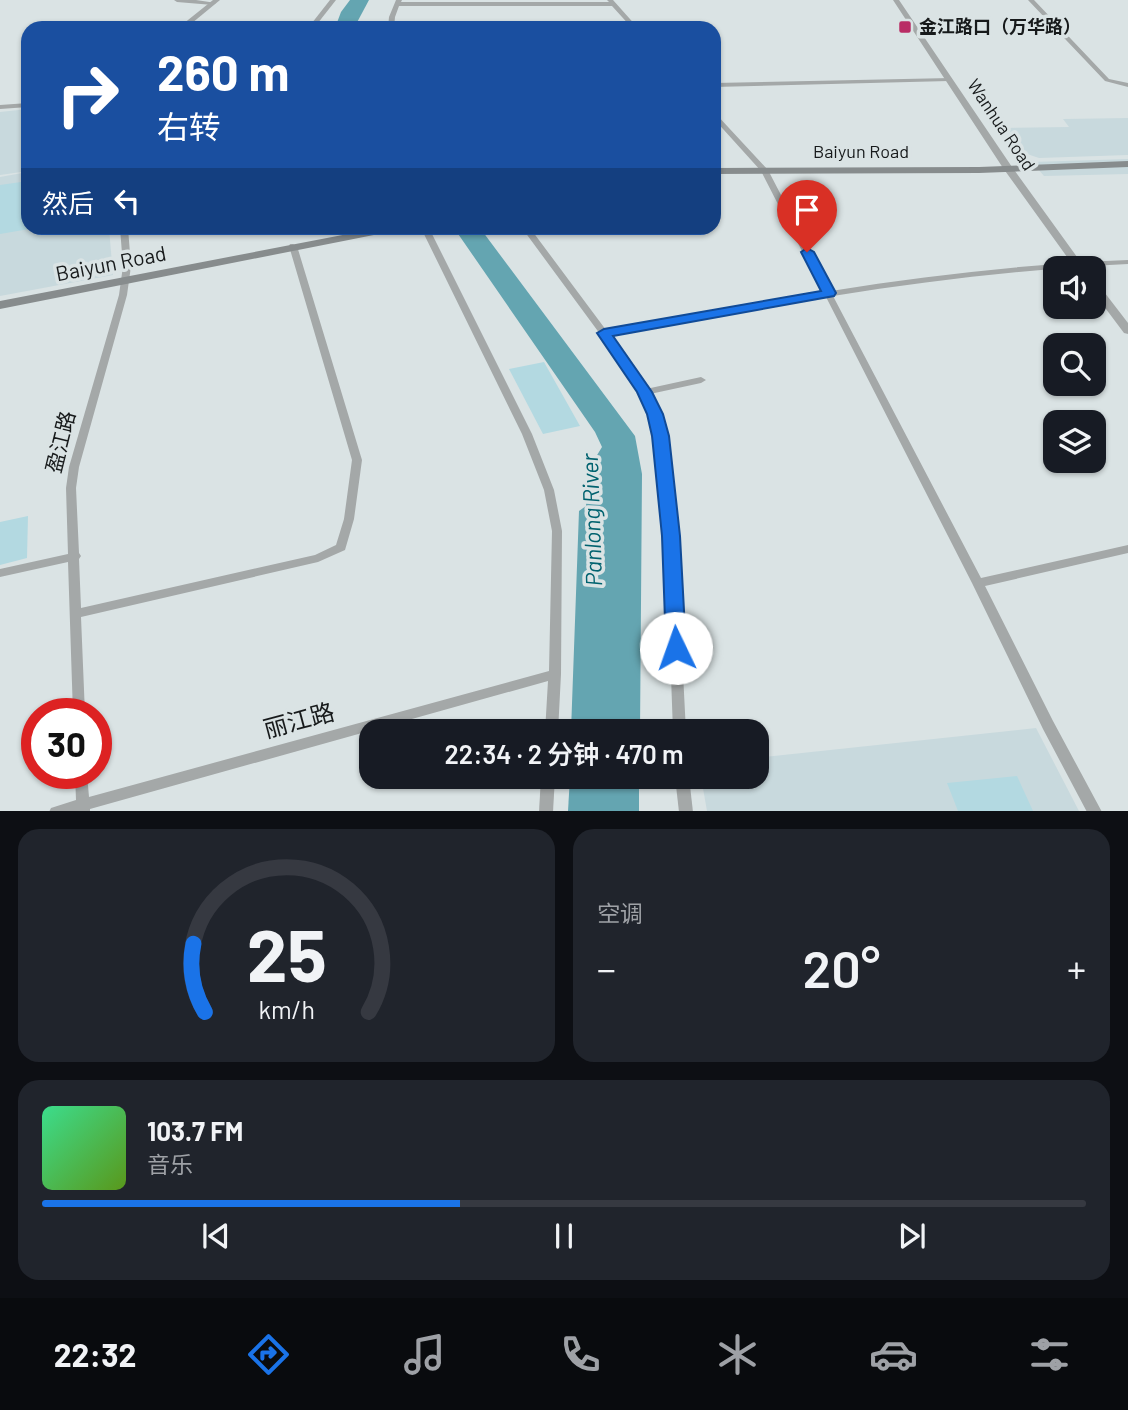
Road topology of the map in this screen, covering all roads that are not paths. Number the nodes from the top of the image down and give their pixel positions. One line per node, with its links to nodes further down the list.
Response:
1 (177, 0): 5 (street)
2 (332, 0): 9 (street)
3 (896, 0): 12 (street, Wanhua Road)
4 (1031, 0): 14 (street)
5 (215, 2): 8 (street)
6 (398, 2): 7 (street); 10 (street)
7 (612, 2): 11 (street)
8 (191, 21)
9 (316, 21)
10 (393, 21)
11 (629, 21)
12 (949, 79): 13 (street); 19 (street, Wanhua Road)
13 (721, 85)
14 (1128, 85)
15 (21, 106): 16 (street)
16 (0, 107)
17 (721, 123): 20 (street)
18 (1128, 167): 19 (main road, Baiyun Road)
19 (1007, 168): 20 (main road, Baiyun Road); 27 (street, Wanhua Road)
20 (764, 170): 21 (main road, Baiyun Road); 32 (street)
21 (721, 172)
22 (124, 235): 31 (street, 盈江路)
23 (355, 235): 26 (main road, Baiyun Road)
24 (428, 235): 44 (street)
25 (531, 235): 36 (street)
26 (293, 246): 31 (main road, Baiyun Road); 43 (street)
27 (1071, 256)
28 (1128, 262): 29 (street)
29 (1106, 264)
30 (1043, 265): 32 (street)
31 (126, 281): 34 (main road, Baiyun Road); 40 (street, 盈江路)
32 (829, 293): 36 (street); 42 (street)
33 (1106, 302): 35 (street)
34 (0, 305)
35 (1128, 331)
36 (604, 333): 38 (street)
37 (701, 380): 38 (street)
38 (644, 392): 47 (street)
39 (1128, 549): 42 (street)
40 (75, 556): 41 (street); 43 (street, 盈江路)
41 (0, 573)
42 (978, 583): 55 (street)
43 (75, 614): 45 (street, 盈江路)
44 (555, 674): 46 (street); 51 (street, 丽江路)
45 (78, 698)
46 (552, 719)
47 (679, 719)
48 (81, 789): 51 (street)
49 (547, 789): 53 (street)
50 (683, 789): 54 (street)
51 (82, 808): 52 (street, 丽江路)
52 (56, 811)
53 (546, 811)
54 (686, 811)
55 (1095, 811)

